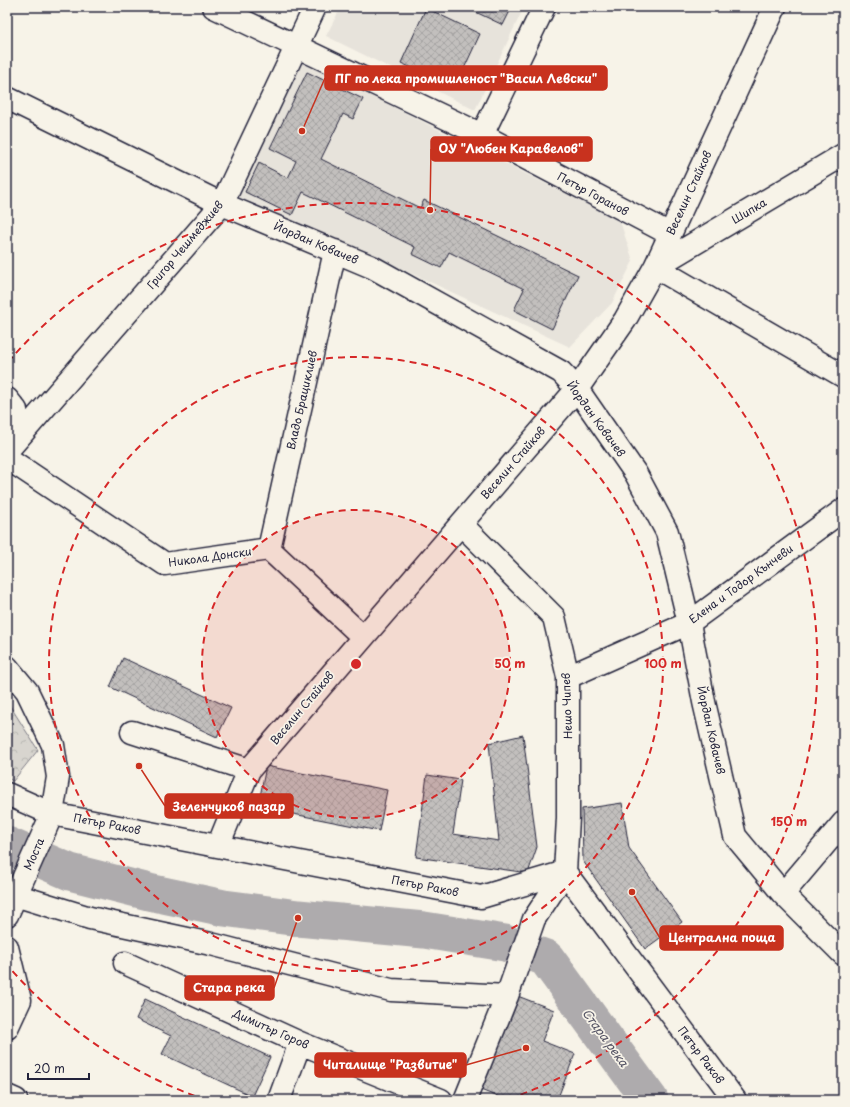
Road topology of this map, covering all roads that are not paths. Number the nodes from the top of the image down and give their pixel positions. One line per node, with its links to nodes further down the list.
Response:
1 (214, 7): 5 (street, Петър Горанов)
2 (314, 7): 5 (street, Григор Чешмеджиев)
3 (544, 7): 7 (street)
4 (774, 7): 10 (street, Веселин Стайков)
5 (296, 46): 7 (street, Петър Горанов); 9 (street, Григор Чешмеджиев)
6 (7, 98): 9 (street, Йордан Ковачев)
7 (482, 135): 10 (street, Петър Горанов)
8 (843, 155): 12 (street, Шипка)
9 (222, 204): 11 (street, Йордан Ковачев); 17 (street, Григор Чешмеджиев)
10 (670, 234): 12 (street, Веселин Стайков)
11 (335, 251): 14 (street, Йордан Ковачев); 21 (street, Владо Брациклиев)
12 (655, 267): 13 (street); 14 (street, Веселин Стайков)
13 (843, 376)
14 (576, 389): 20 (street, Веселин Стайков); 22 (street, Йордан Ковачев)
15 (7, 399): 16 (street)
16 (7, 441)
17 (7, 450)
18 (7, 458): 21 (street, Никола Донски)
19 (843, 510): 22 (street, Елена и Тодор Кънчеви)
20 (461, 524): 23 (street, Веселин Стайков); 25 (street, Нешо Чипев)
21 (269, 549): 23 (street)
22 (689, 623): 25 (street, Елена и Тодор Кънчеви); 33 (street, Йордан Ковачев)
23 (363, 637): 27 (street, Веселин Стайков)
24 (7, 667): 29 (street, Моста)
25 (568, 677): 32 (street, Нешо Чипев)
26 (132, 732): 27 (street)
27 (249, 770): 31 (street, Веселин Стайков)
28 (7, 794): 29 (street, Петър Раков)
29 (52, 814): 31 (street, Петър Раков); 34 (street, Моста)
30 (843, 823): 33 (street)
31 (218, 846): 32 (street, Петър Раков)
32 (565, 872): 39 (street); 47 (street, Петър Раков)
33 (783, 894): 37 (street, Йордан Ковачев)
34 (15, 895): 35 (street, Моста); 39 (street)
35 (7, 915)
36 (7, 947): 40 (street)
37 (843, 954)
38 (125, 963): 41 (street, Димитър Горов)
39 (507, 996): 46 (street)
40 (7, 1028)
41 (300, 1043): 44 (street); 45 (street, Димитър Горов)
42 (7, 1096): 43 (street)
43 (16, 1100)
44 (278, 1100)
45 (442, 1100)
46 (465, 1100)
47 (735, 1100)

